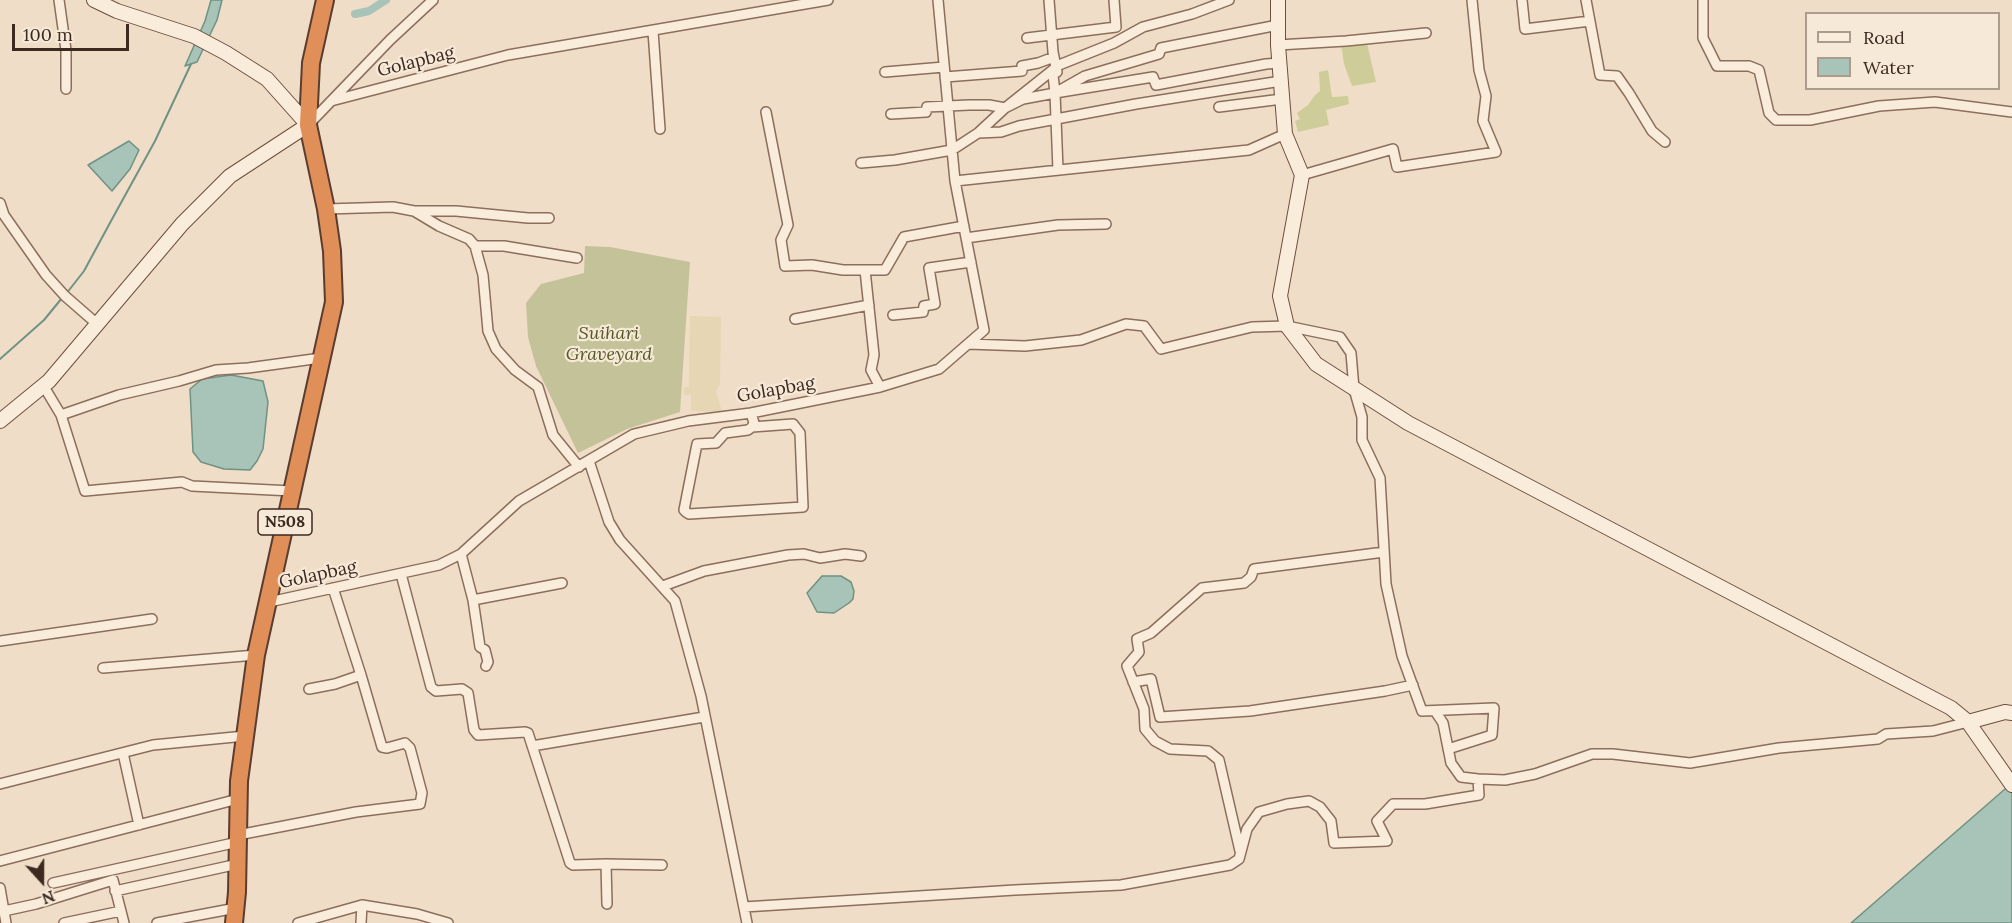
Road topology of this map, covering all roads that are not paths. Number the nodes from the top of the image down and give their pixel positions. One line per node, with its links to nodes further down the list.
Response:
1 (59, 0): 29 (street)
2 (94, 0): 40 (street)
3 (325, 0): 40 (highway, N508)
4 (433, 0): 32 (street)
5 (828, 0): 17 (street, Golapbag)
6 (938, 0): 24 (street, Golapbag)
7 (1049, 0): 19 (street)
8 (1114, 0): 19 (street)
9 (1229, 0): 25 (street)
10 (1278, 0): 16 (street)
11 (1472, 0): 48 (street)
12 (1522, 0): 15 (street)
13 (1586, 0): 15 (street)
14 (1703, 0): 37 (street)
15 (1590, 21): 44 (street)
16 (1278, 26): 21 (street); 30 (street)
17 (652, 32): 32 (street, Golapbag); 41 (street)
18 (1426, 33): 21 (street)
19 (1051, 36): 20 (street); 22 (street)
20 (1027, 38)
21 (1278, 45): 23 (street)
22 (1054, 57): 25 (street); 27 (street)
23 (1280, 63): 28 (street); 30 (street)
24 (944, 67): 26 (street); 27 (street, Golapbag)
25 (1056, 67): 30 (street); 35 (street)
26 (885, 72)
27 (945, 77): 33 (street, Golapbag)
28 (1281, 81): 31 (street); 39 (street)
29 (66, 89)
30 (1055, 93): 35 (street); 39 (street)
31 (1282, 99): 34 (street); 43 (street)
32 (331, 101): 40 (street)
33 (948, 106): 35 (street); 38 (street); 45 (street, Golapbag)
34 (1219, 107)
35 (1005, 108): 42 (street)
36 (766, 112): 60 (street)
37 (2012, 112)
38 (891, 114)
39 (1057, 119): 42 (street); 47 (street)
40 (308, 125): 51 (highway, N508); 64 (street)
41 (660, 129)
42 (978, 133): 45 (street)
43 (1285, 134): 47 (street); 48 (street)
44 (1665, 142)
45 (952, 150): 46 (street); 49 (street, Golapbag)
46 (861, 163)
47 (1058, 170): 49 (street)
48 (1302, 175): 65 (street)
49 (955, 180): 55 (street, Golapbag)
50 (0, 203): 64 (street)
51 (326, 209): 52 (street); 67 (highway, N508)
52 (414, 211): 53 (street); 57 (street)
53 (549, 218)
54 (1106, 224): 56 (street)
55 (964, 226): 56 (street, Golapbag); 60 (street)
56 (966, 238): 59 (street, Golapbag)
57 (475, 246): 58 (street); 76 (street)
58 (577, 258)
59 (971, 262): 62 (street); 66 (street, Golapbag)
60 (865, 270): 61 (street)
61 (869, 305): 63 (street); 69 (street)
62 (892, 315)
63 (795, 319)
64 (96, 323): 68 (street)
65 (1287, 327): 66 (street); 70 (street); 70 (street)
66 (968, 344): 69 (street, Golapbag)
67 (321, 358): 72 (street); 77 (highway, N508)
68 (43, 386): 72 (street); 73 (street)
69 (880, 387): 71 (street, Golapbag)
70 (1354, 389): 78 (street); 99 (street)
71 (752, 413): 74 (street); 75 (street, Golapbag)
72 (61, 415): 77 (street)
73 (0, 421)
74 (752, 427): 74 (street)
75 (589, 460): 76 (street, Golapbag); 83 (street)
76 (579, 466): 79 (street, Golapbag)
77 (292, 491): 86 (highway, N508)
78 (1384, 552): 93 (street); 94 (street)
79 (461, 554): 81 (street, Golapbag); 85 (street)
80 (861, 556): 83 (street)
81 (401, 574): 84 (street, Golapbag); 101 (street)
82 (562, 583): 85 (street)
83 (663, 586): 98 (street)
84 (333, 588): 86 (street, Golapbag); 92 (street)
85 (473, 600): 90 (street)
86 (269, 602): 89 (highway, N508)
87 (153, 619): 88 (street)
88 (0, 641)
89 (256, 655): 91 (street); 100 (highway, N508)
90 (486, 666)
91 (103, 668)
92 (361, 675): 95 (street); 109 (street)
93 (1133, 682): 94 (street); 110 (street)
94 (1413, 685): 96 (street)
95 (309, 689)
96 (1435, 711): 102 (street); 102 (street)
97 (2012, 713): 99 (street)
98 (704, 717): 101 (street); 120 (street)
99 (1968, 722): 104 (street); 106 (street)
100 (245, 736): 103 (street); 107 (highway, N508)
101 (532, 746): 113 (street)
102 (1448, 749): 104 (street)
103 (123, 753): 105 (street); 108 (street)
104 (1478, 779): 110 (street)
105 (0, 784)
106 (2012, 785)
107 (238, 799): 108 (street); 109 (highway, N508)
108 (139, 825): 111 (street)
109 (238, 838): 112 (highway, N508); 115 (street)
110 (1240, 853): 120 (street)
111 (0, 861)
112 (238, 864): 117 (street); 123 (highway, N508)
113 (606, 864): 114 (street); 118 (street)
114 (662, 865)
115 (53, 883)
116 (0, 888): 121 (street)
117 (115, 891): 121 (street); 122 (street)
118 (607, 904)
119 (362, 905): 128 (street); 129 (street); 130 (street)
120 (744, 907): 131 (street)
121 (4, 911): 124 (street)
122 (121, 911): 125 (street); 126 (street)
123 (235, 915): 127 (street)
124 (6, 923)
125 (64, 923)
126 (124, 923)
127 (157, 923)
128 (298, 923)
129 (361, 923)
130 (448, 923)
131 (747, 923)

